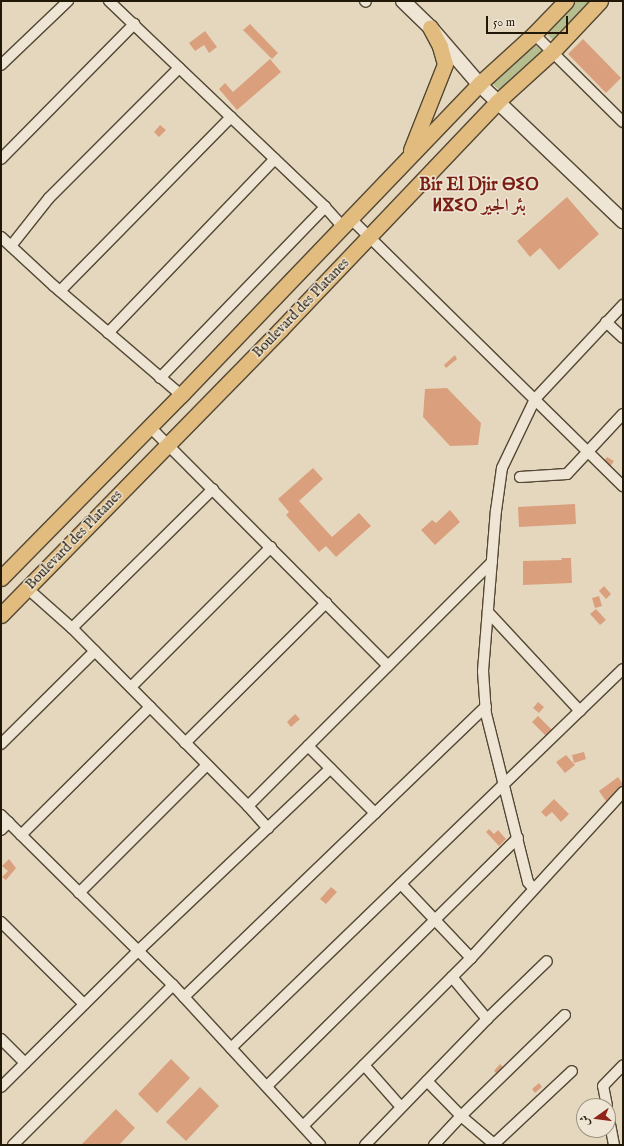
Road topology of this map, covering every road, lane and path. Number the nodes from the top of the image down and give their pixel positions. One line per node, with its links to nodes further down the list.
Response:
1 (68, 1): 10 (street)
2 (109, 1): 6 (street)
3 (403, 1): 7 (street)
4 (566, 1): 8 (main road, Boulevard des Platanes)
5 (600, 1): 9 (main road, Boulevard des Platanes)
6 (134, 24): 11 (street); 17 (street)
7 (430, 27): 12 (street); 16 (main road)
8 (534, 34): 9 (street); 12 (main road, Boulevard des Platanes)
9 (552, 52): 13 (main road, Boulevard des Platanes); 15 (street)
10 (1, 66)
11 (179, 68): 14 (street); 24 (street)
12 (479, 84): 13 (street); 16 (main road, Boulevard des Platanes)
13 (497, 102): 20 (street); 23 (main road, Boulevard des Platanes)
14 (231, 117): 18 (street); 25 (street)
15 (623, 122)
16 (408, 157): 21 (main road, Boulevard des Platanes)
17 (1, 159)
18 (275, 159): 19 (street); 28 (street)
19 (325, 208): 21 (street); 30 (street)
20 (623, 221)
21 (346, 222): 23 (street); 31 (main road, Boulevard des Platanes)
22 (1, 237): 24 (street)
23 (368, 237): 32 (street); 35 (main road, Boulevard des Platanes)
24 (10, 246): 25 (street)
25 (60, 291): 28 (street)
26 (623, 305): 27 (street)
27 (606, 322): 29 (street); 32 (street)
28 (108, 332): 30 (street)
29 (623, 338)
30 (160, 378): 31 (street)
31 (181, 395): 34 (main road, Boulevard des Platanes)
32 (535, 399): 36 (street); 41 (street)
33 (623, 414): 36 (street)
34 (150, 427): 35 (street); 42 (main road, Boulevard des Platanes)
35 (168, 443): 39 (street); 43 (main road, Boulevard des Platanes)
36 (588, 451): 37 (street); 38 (street)
37 (520, 477)
38 (623, 486)
39 (213, 489): 40 (street); 47 (street)
40 (271, 548): 44 (street); 51 (street)
41 (492, 562): 45 (street); 49 (street)
42 (1, 578)
43 (28, 588): 46 (main road, Boulevard des Platanes); 47 (street)
44 (326, 603): 49 (street); 55 (street)
45 (488, 612): 52 (street); 54 (street)
46 (1, 615)
47 (72, 628): 48 (street)
48 (95, 651): 51 (street); 56 (street)
49 (388, 666): 57 (street)
50 (623, 669): 54 (street)
51 (131, 687): 53 (street)
52 (486, 706): 60 (street); 63 (street)
53 (150, 707): 55 (street); 68 (street)
54 (580, 710): 60 (street)
55 (185, 743): 58 (street)
56 (1, 744)
57 (308, 746): 59 (street); 62 (street)
58 (207, 765): 62 (street); 72 (street)
59 (330, 769): 63 (street); 66 (street)
60 (504, 784): 69 (street); 70 (street)
61 (623, 792): 71 (street)
62 (248, 806): 66 (street)
63 (374, 813): 80 (street)
64 (1, 815): 65 (street)
65 (9, 822): 67 (street); 68 (street)
66 (268, 828): 75 (street)
67 (1, 830)
68 (21, 835): 72 (street)
69 (518, 838): 71 (street); 73 (street)
70 (401, 884): 73 (street); 85 (street)
71 (533, 888): 76 (street)
72 (80, 892): 75 (street)
73 (436, 920): 76 (street); 91 (street)
74 (1, 922): 81 (street)
75 (138, 951): 79 (street); 81 (street)
76 (471, 958): 78 (street)
77 (548, 961): 83 (street)
78 (452, 977): 83 (street); 87 (street)
79 (173, 985): 80 (street); 98 (street)
80 (184, 997): 85 (street)
81 (84, 1004): 86 (street)
82 (566, 1015): 95 (street)
83 (487, 1018): 90 (street)
84 (1, 1039): 86 (street)
85 (231, 1048): 91 (street)
86 (25, 1063): 92 (street)
87 (364, 1065): 94 (street); 96 (street)
88 (623, 1065): 93 (street)
89 (572, 1071): 97 (street)
90 (427, 1081): 94 (street); 95 (street)
91 (267, 1086): 96 (street)
92 (1, 1087)
93 (605, 1098)
94 (401, 1107): 100 (street)
95 (461, 1116): 97 (street); 101 (street)
96 (304, 1125): 99 (street)
97 (494, 1144)
98 (13, 1145)
99 (320, 1145)
100 (365, 1145)
101 (434, 1145)

